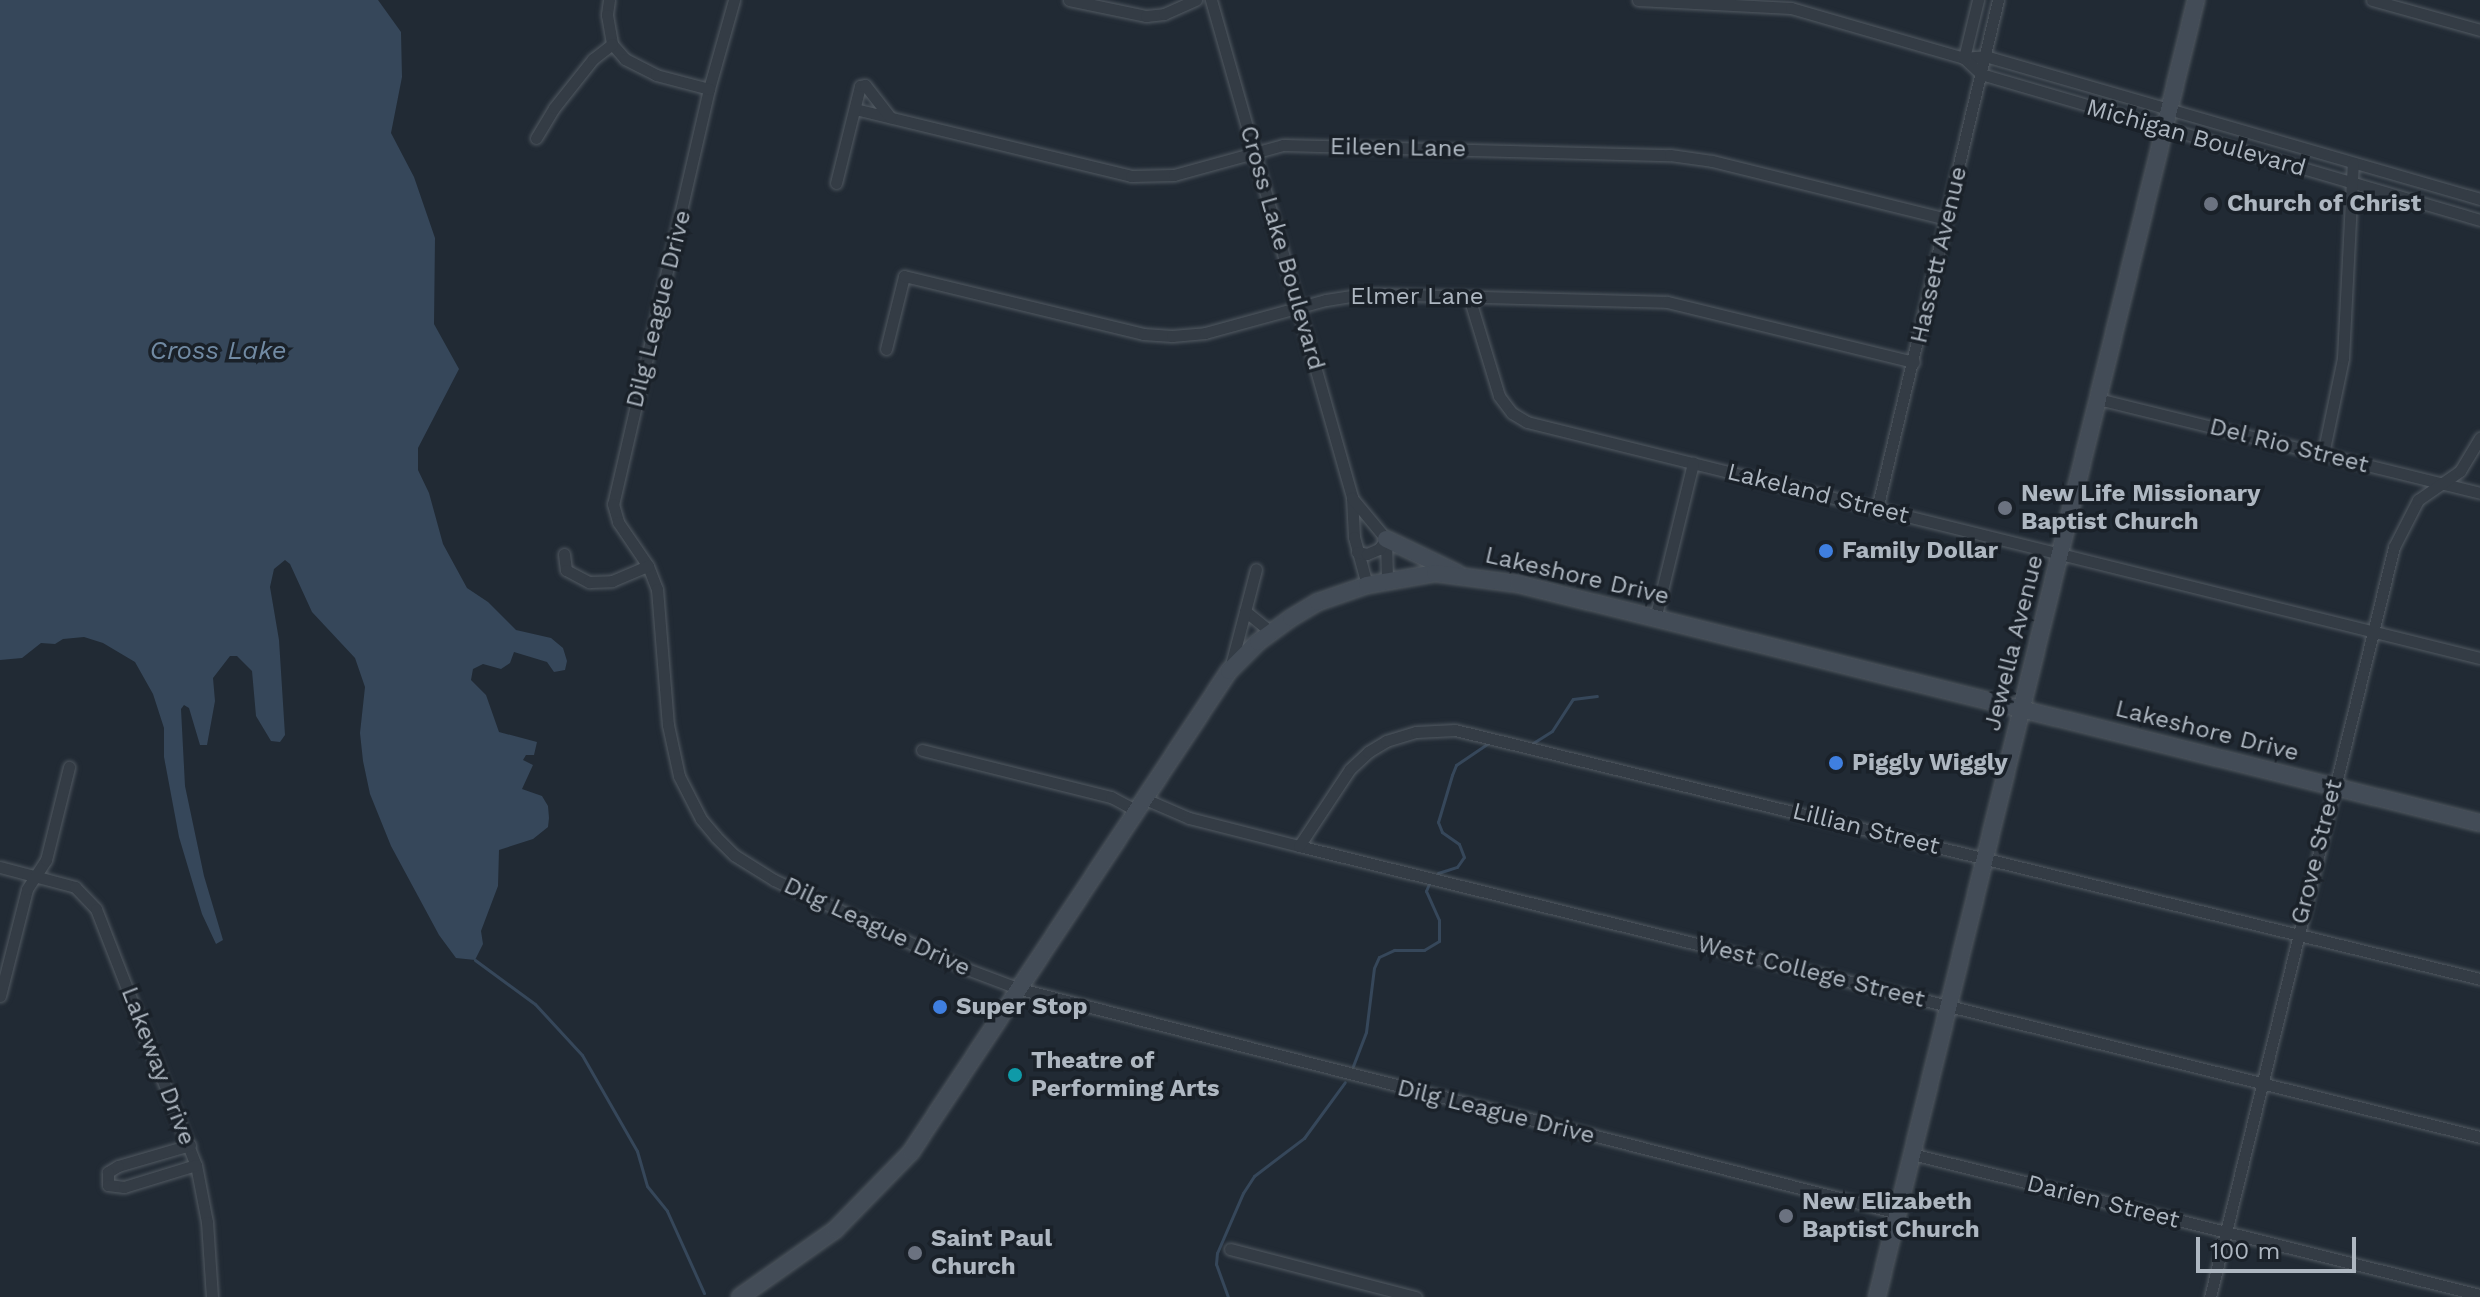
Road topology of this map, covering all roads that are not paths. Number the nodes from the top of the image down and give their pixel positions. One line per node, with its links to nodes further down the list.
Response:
1 (609, 0): 13 (street)
2 (734, 0): 17 (street, Dilg League Drive)
3 (1069, 0): 4 (street)
4 (1196, 0)
5 (1211, 0): 23 (street, Cross Lake Boulevard)
6 (1638, 0): 11 (street, Michigan Boulevard)
7 (1978, 0): 15 (street)
8 (1998, 0): 14 (street, Hassett Avenue)
9 (2196, 0): 19 (main road, Jewella Avenue)
10 (2372, 0): 12 (street)
11 (1792, 4): 15 (street, Michigan Boulevard)
12 (2480, 30)
13 (612, 44): 17 (street); 22 (street)
14 (1985, 56): 15 (street, Michigan Boulevard); 16 (street, Hassett Avenue); 19 (street, Michigan Boulevard)
15 (1964, 58): 16 (street, Michigan Boulevard)
16 (1981, 74): 21 (street, Michigan Boulevard); 28 (street, Hassett Avenue)
17 (709, 89): 47 (street, Dilg League Drive)
18 (855, 109): 20 (street, Eileen Lane); 20 (street); 25 (street)
19 (2169, 110): 21 (main road, Jewella Avenue); 24 (street, Michigan Boulevard)
20 (890, 118): 23 (street, Eileen Lane)
21 (2164, 130): 26 (street, Michigan Boulevard); 34 (main road, Jewella Avenue)
22 (536, 138)
23 (1255, 152): 28 (street, Eileen Lane); 31 (street, Cross Lake Boulevard)
24 (2353, 163): 26 (street); 27 (street, Michigan Boulevard)
25 (836, 183)
26 (2350, 183): 29 (street, Michigan Boulevard); 36 (street)
27 (2480, 199)
28 (1947, 219): 33 (street, Hassett Avenue)
29 (2480, 220)
30 (1469, 297): 31 (street, Elmer Lane); 33 (street, Elmer Lane); 37 (street, Lakeland Street)
31 (1298, 308): 32 (street, Elmer Lane); 40 (street, Cross Lake Boulevard)
32 (886, 349)
33 (1914, 362): 41 (street, Hassett Avenue)
34 (2098, 399): 36 (street, Del Rio Street); 46 (main road, Jewella Avenue)
35 (2480, 438): 38 (street, Grove Street)
36 (2323, 454): 38 (street, Del Rio Street)
37 (1693, 463): 41 (street, Lakeland Street); 53 (street)
38 (2441, 483): 39 (street, Del Rio Street); 55 (street, Grove Street)
39 (2480, 493)
40 (1352, 497): 42 (street, Cross Lake Boulevard); 43 (street, Cross Lake Boulevard)
41 (1877, 509): 46 (street, Lakeland Street)
42 (1381, 534): 43 (street); 44 (street); 49 (main road); 50 (street)
43 (1354, 537): 44 (street, Cross Lake Boulevard)
44 (1357, 552): 51 (street, Cross Lake Boulevard)
45 (564, 554): 47 (street)
46 (2060, 555): 55 (street, Lakeland Street); 58 (main road, Jewella Avenue)
47 (648, 566): 70 (street, Dilg League Drive)
48 (1256, 569): 52 (street)
49 (1459, 574): 50 (main road, Lakeshore Drive); 53 (main road, Lakeshore Drive)
50 (1387, 580): 51 (main road, Lakeshore Drive)
51 (1367, 585): 54 (main road, Lakeshore Drive)
52 (1245, 611): 54 (street); 57 (street)
53 (1655, 619): 58 (main road, Lakeshore Drive)
54 (1271, 632): 57 (main road, Lakeshore Drive)
55 (2371, 632): 56 (street, Lakeland Street); 61 (street, Grove Street)
56 (2480, 658)
57 (1229, 671): 62 (main road, Lakeshore Drive)
58 (2022, 711): 61 (main road, Lakeshore Drive); 65 (main road, Jewella Avenue)
59 (922, 750): 62 (street, West College Street)
60 (69, 767): 67 (street)
61 (2333, 787): 63 (main road, Lakeshore Drive); 68 (street, Grove Street)
62 (1141, 805): 64 (street, West College Street); 70 (main road, Lakeshore Drive)
63 (2480, 823)
64 (1299, 846): 65 (street, Lillian Street); 72 (street, West College Street)
65 (1985, 857): 68 (street, Lillian Street); 72 (main road, Jewella Avenue)
66 (0, 867): 67 (street, Lakeway Drive)
67 (37, 876): 71 (street); 75 (street, Lakeway Drive)
68 (2297, 933): 69 (street, Lillian Street); 73 (street, Grove Street)
69 (2480, 979)
70 (1020, 989): 78 (street, Dilg League Drive); 83 (main road, Lakeshore Drive)
71 (0, 996)
72 (1949, 1005): 73 (street, West College Street); 76 (main road, Jewella Avenue)
73 (2262, 1083): 74 (street, West College Street); 79 (street, Grove Street)
74 (2480, 1137)
75 (190, 1145): 77 (street, Lakeway Drive); 77 (street)
76 (1912, 1154): 78 (main road, Jewella Avenue); 79 (street, Darien Street)
77 (196, 1165): 82 (street, Lakeway Drive)
78 (1898, 1213): 85 (main road, Jewella Avenue)
79 (2225, 1232): 81 (street, Darien Street); 86 (street, Grove Street)
80 (1230, 1249): 84 (street)
81 (2480, 1295)
82 (212, 1297)
83 (740, 1297)
84 (1416, 1297)
85 (1877, 1297)
86 (2210, 1297)

